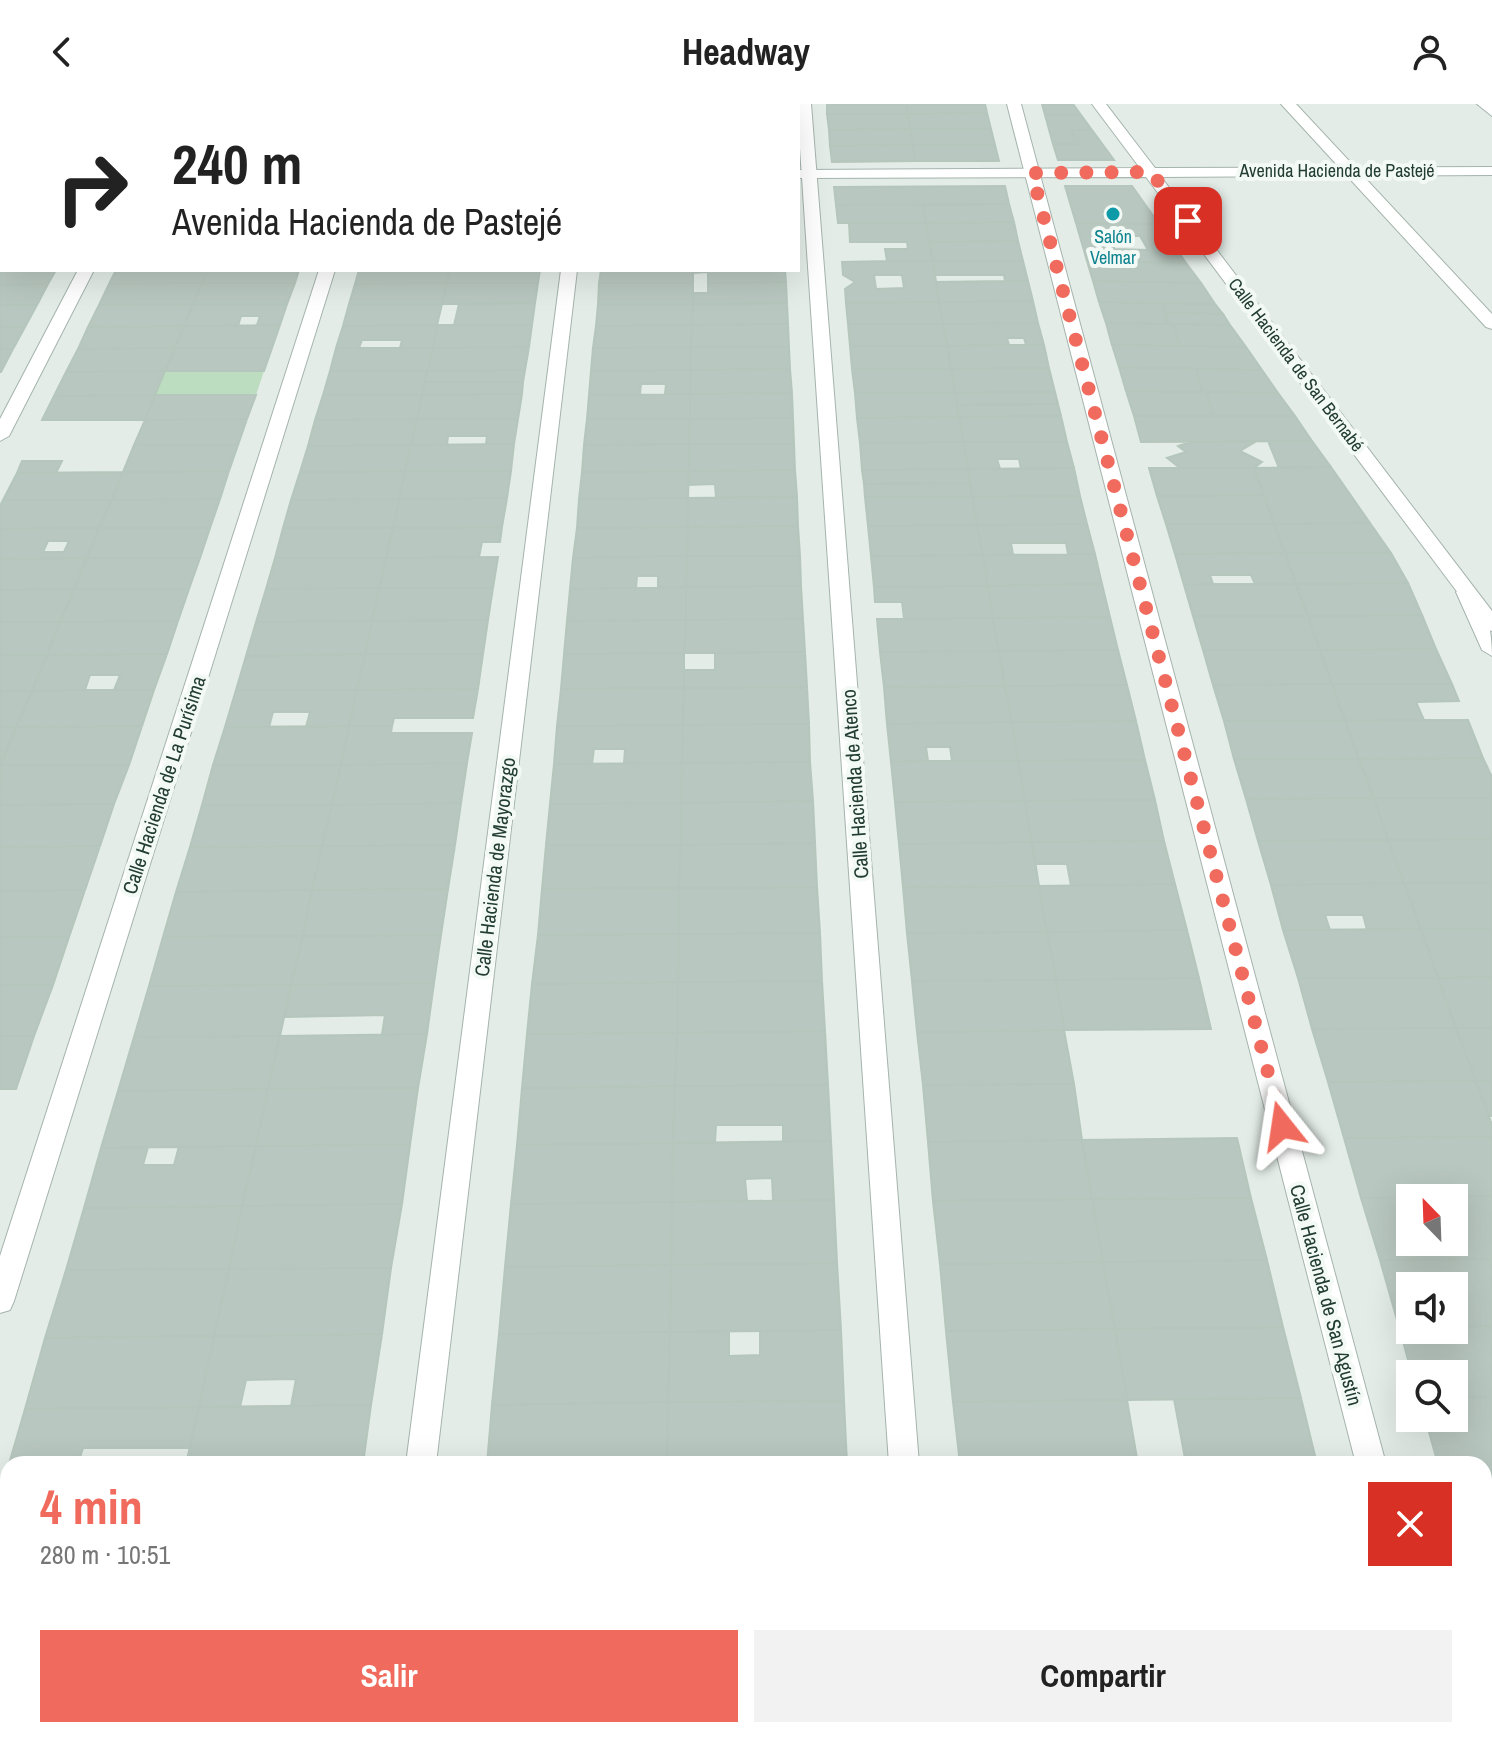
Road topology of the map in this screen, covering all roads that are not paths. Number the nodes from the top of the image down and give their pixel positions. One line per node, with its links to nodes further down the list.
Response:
1 (804, 104): 11 (street, Calle Hacienda de Atenco)
2 (1014, 104): 10 (street, Calle Hacienda de San Agustín)
3 (1099, 104): 9 (street, Calle Hacienda de San Bernabé)
4 (1288, 104): 7 (street)
5 (1484, 104): 6 (street)
6 (1492, 112)
7 (1350, 171): 8 (street, Avenida Hacienda de Pastejé); 9 (street, Avenida Hacienda de Pastejé); 15 (street)
8 (1492, 171)
9 (1151, 172): 10 (street, Avenida Hacienda de Pastejé); 17 (street, Calle Hacienda de San Bernabé)
10 (1032, 173): 11 (street, Avenida Hacienda de Pastejé); 23 (street, Calle Hacienda de San Agustín)
11 (804, 174): 22 (street, Calle Hacienda de Atenco)
12 (85, 272): 16 (street)
13 (326, 272): 20 (street, Calle Hacienda de La Purísima)
14 (569, 272): 21 (street, Calle Hacienda de Mayorazgo)
15 (1492, 324)
16 (0, 436)
17 (1465, 590): 18 (street, Calle Hacienda de San Bernabé); 19 (street)
18 (1492, 625)
19 (1492, 650)
20 (0, 1301)
21 (422, 1456)
22 (903, 1456)
23 (1369, 1456)

